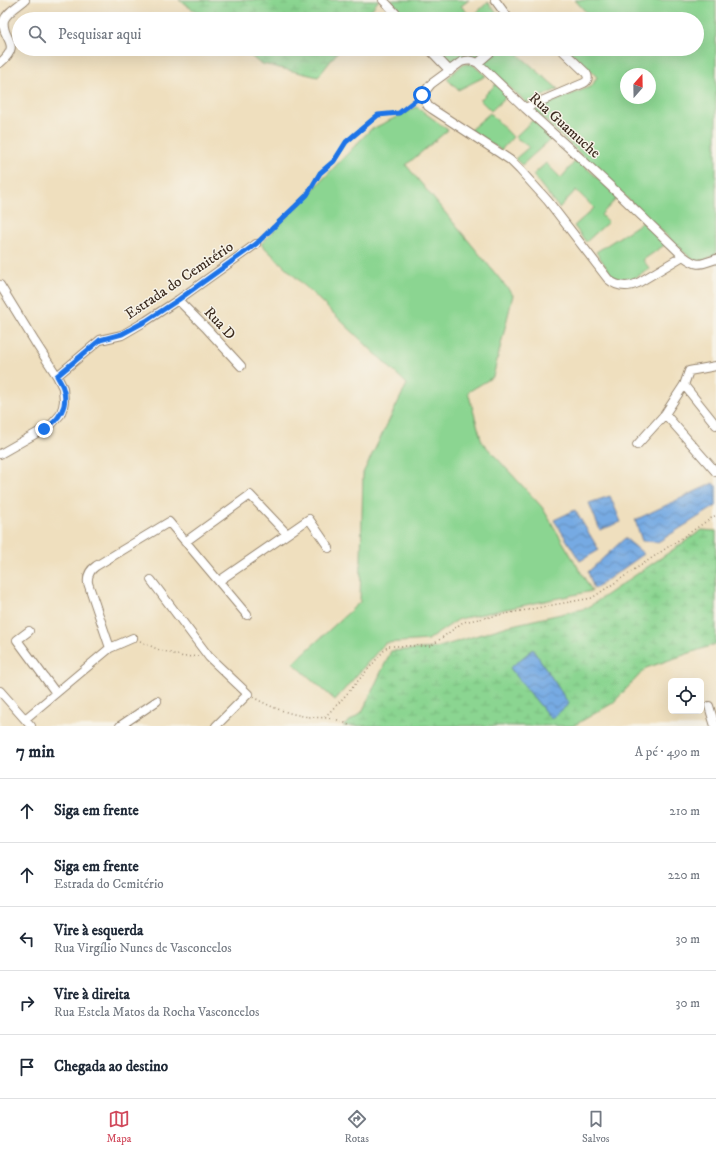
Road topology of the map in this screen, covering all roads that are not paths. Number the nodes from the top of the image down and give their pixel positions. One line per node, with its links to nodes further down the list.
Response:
1 (24, 0): 6 (street)
2 (383, 0): 4 (street)
3 (495, 0): 5 (street)
4 (394, 12)
5 (504, 12)
6 (2, 20): 10 (street)
7 (436, 56): 12 (street)
8 (486, 56): 11 (street)
9 (568, 56): 13 (street)
10 (0, 63)
11 (478, 63): 12 (street); 13 (street, Rua Guamuche)
12 (450, 71): 15 (street)
13 (525, 108): 15 (street, Rua Guamuche)
14 (256, 244): 18 (street, Estrada do Cemitério)
15 (683, 256): 16 (street, Rua Guamuche)
16 (716, 259)
17 (0, 285): 21 (street)
18 (178, 300): 19 (street, Rua D); 21 (street, Estrada do Cemitério)
19 (241, 366)
20 (716, 366): 22 (street)
21 (57, 376): 26 (street)
22 (684, 385): 23 (street); 24 (street)
23 (665, 414): 25 (street); 27 (street)
24 (716, 425)
25 (637, 445)
26 (2, 450)
27 (716, 472)
28 (287, 534): 29 (street); 30 (street); 32 (street)
29 (186, 542): 32 (street); 36 (street)
30 (329, 548)
31 (151, 580): 44 (street)
32 (219, 581): 33 (street)
33 (247, 614)
34 (29, 631): 38 (street)
35 (133, 638): 36 (street)
36 (110, 648): 38 (street)
37 (0, 691): 41 (street)
38 (56, 693): 41 (street)
39 (157, 701): 43 (street)
40 (709, 706): 45 (street)
41 (25, 719): 42 (street)
42 (31, 726)
43 (120, 726)
44 (216, 726)
45 (715, 726)

